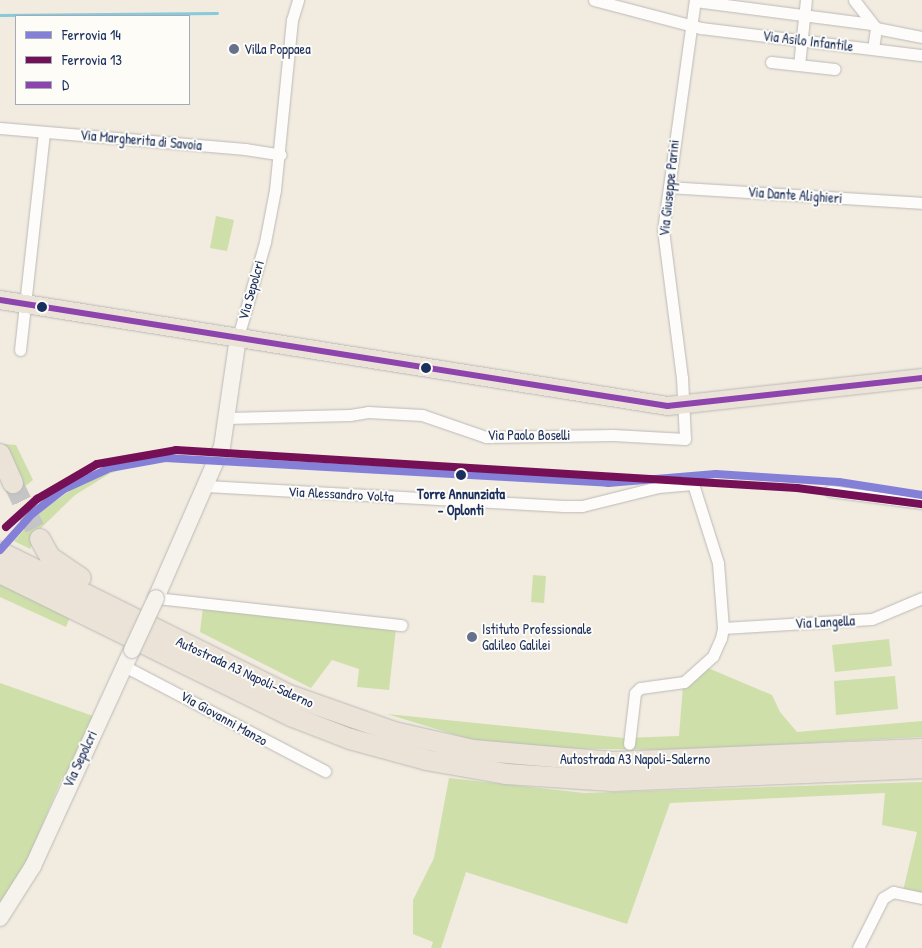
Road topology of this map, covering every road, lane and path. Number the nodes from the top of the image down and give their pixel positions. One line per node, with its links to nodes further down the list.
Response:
1 (298, 0): 18 (street, Via Sepolcri)
2 (594, 0): 7 (street, Via Asilo Infantile)
3 (806, 0): 6 (street)
4 (854, 0): 8 (street)
5 (695, 1): 6 (street); 7 (street, Via Giuseppe Parini)
6 (804, 14): 8 (street); 10 (street)
7 (694, 26): 10 (street, Via Asilo Infantile); 19 (street, Via Giuseppe Parini)
8 (874, 26): 9 (street); 11 (street)
9 (922, 37)
10 (802, 40): 11 (street, Via Asilo Infantile); 14 (street)
11 (873, 49): 12 (street, Via Asilo Infantile)
12 (922, 56)
13 (771, 62): 14 (street)
14 (799, 65): 15 (street)
15 (835, 69)
16 (0, 128): 17 (street, Via Margherita di Savoia)
17 (44, 132): 18 (street, Via Margherita di Savoia); 22 (street)
18 (281, 155): 23 (street, Via Sepolcri)
19 (669, 187): 20 (street, Via Dante Alighieri); 26 (street, Via Giuseppe Parini)
20 (922, 203)
21 (0, 300): 22 (main road)
22 (24, 304): 23 (main road); 24 (street)
23 (238, 337): 26 (main road); 27 (street, Via Sepolcri)
24 (20, 350)
25 (922, 378): 26 (main road)
26 (685, 406): 28 (street, Via Giuseppe Parini)
27 (226, 418): 28 (street, Via Paolo Boselli); 31 (street, Via Sepolcri)
28 (685, 438)
29 (0, 454): 30 (highway)
30 (13, 483)
31 (206, 486): 37 (street, Via Sepolcri); 40 (street, Via Alessandro Volta)
32 (830, 491): 33 (street)
33 (922, 503)
34 (40, 539): 42 (highway)
35 (0, 552): 42 (highway, Autostrada A3 Napoli-Salerno)
36 (0, 573): 45 (highway, Autostrada A3 Napoli-Salerno)
37 (156, 598): 39 (street); 41 (street, Via Sepolcri, bridge)
38 (922, 598): 40 (street, Via Langella)
39 (402, 625)
40 (723, 628): 43 (street, Via Alessandro Volta)
41 (124, 666): 46 (street, Via Giovanni Manzo); 48 (street, Via Sepolcri)
42 (238, 671): 44 (highway, Autostrada A3 Napoli-Salerno)
43 (629, 744)
44 (922, 749)
45 (922, 768)
46 (324, 771)
47 (922, 898): 49 (street)
48 (0, 918)
49 (858, 948)

